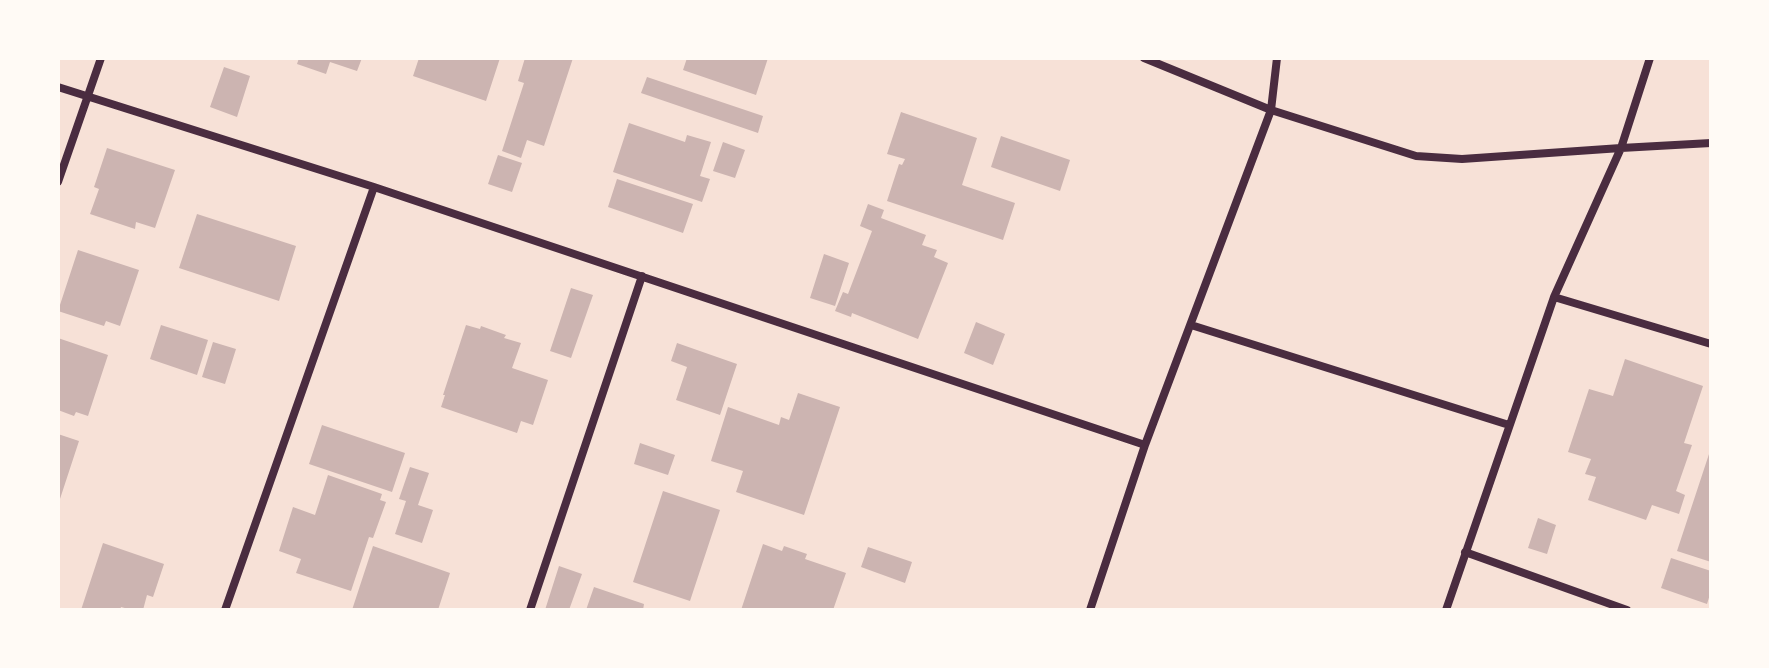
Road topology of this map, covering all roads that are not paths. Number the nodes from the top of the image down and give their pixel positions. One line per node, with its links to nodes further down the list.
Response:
1 (101, 58): 6 (street)
2 (1144, 58): 7 (street)
3 (1277, 58): 7 (street)
4 (1650, 58): 9 (street)
5 (58, 87): 6 (street)
6 (88, 97): 10 (street); 11 (street)
7 (1271, 110): 9 (street); 14 (street)
8 (1711, 143): 9 (street)
9 (1621, 148): 13 (street)
10 (58, 182)
11 (374, 187): 12 (street); 19 (street)
12 (642, 276): 17 (street); 20 (street)
13 (1554, 297): 15 (street); 16 (street)
14 (1191, 325): 16 (street); 17 (street)
15 (1711, 344)
16 (1509, 425): 18 (street)
17 (1145, 445): 21 (street)
18 (1465, 552): 22 (street); 23 (street)
19 (225, 610)
20 (530, 610)
21 (1090, 610)
22 (1446, 610)
23 (1627, 610)

